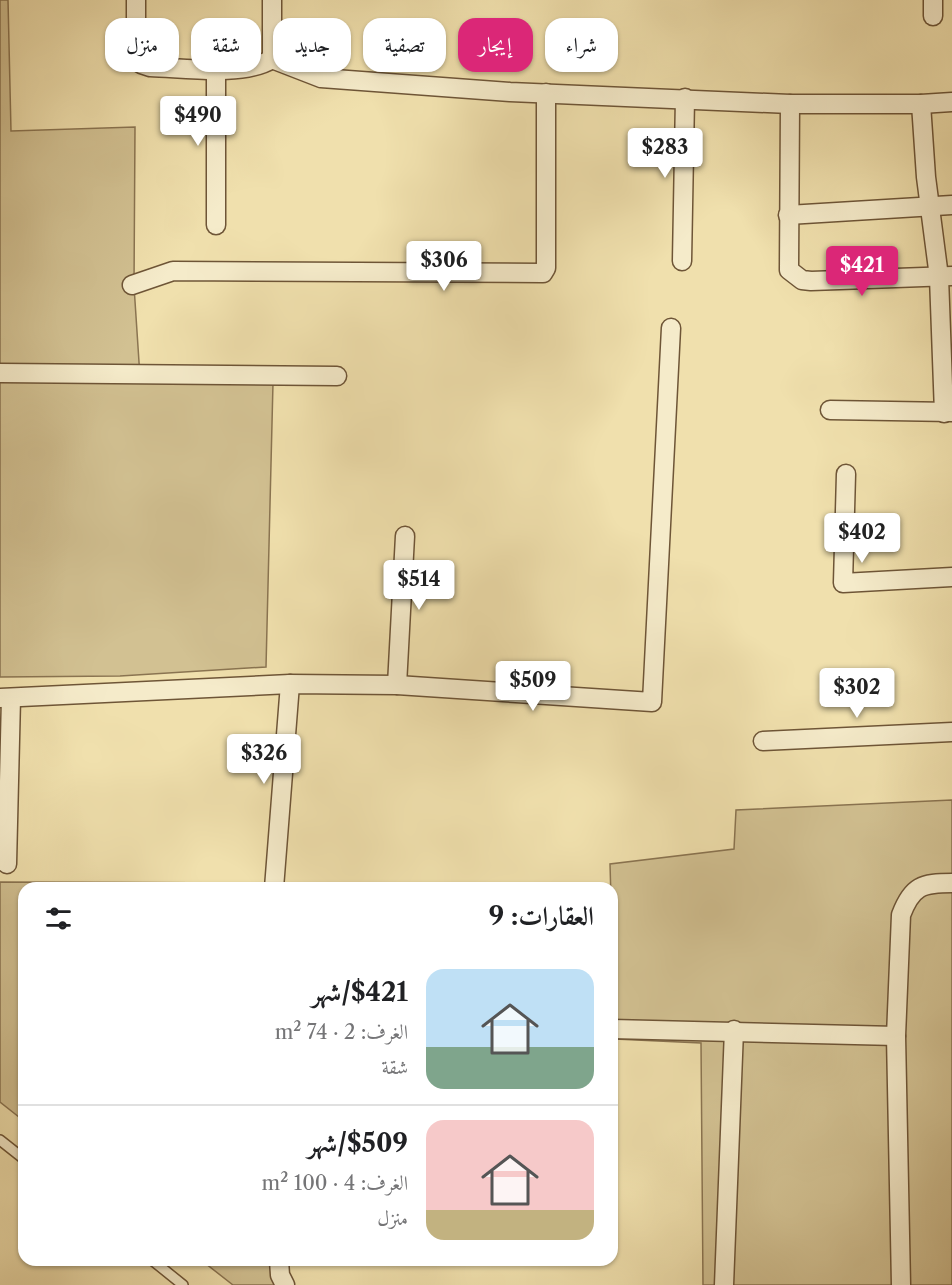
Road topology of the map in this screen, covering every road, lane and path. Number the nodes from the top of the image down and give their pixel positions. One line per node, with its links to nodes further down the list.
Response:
1 (136, 0): 5 (street)
2 (272, 0): 3 (street)
3 (272, 59): 4 (street); 7 (street)
4 (261, 64)
5 (191, 68)
6 (216, 72): 15 (street)
7 (546, 93): 8 (street); 18 (street)
8 (685, 98): 10 (street); 16 (street)
9 (952, 102): 11 (street)
10 (790, 104): 11 (street); 14 (street)
11 (921, 104): 13 (street)
12 (952, 205): 13 (street)
13 (931, 206): 14 (street); 17 (street)
14 (788, 215): 17 (street)
15 (216, 225)
16 (682, 261)
17 (945, 277): 23 (street)
18 (132, 285)
19 (671, 328): 28 (street)
20 (0, 373): 21 (street)
21 (337, 376)
22 (830, 410): 23 (street)
23 (948, 412)
24 (846, 474): 26 (street)
25 (405, 536): 28 (street)
26 (952, 577)
27 (290, 684): 28 (street); 29 (street); 33 (street)
28 (398, 685)
29 (6, 698): 32 (street)
30 (952, 732): 31 (street)
31 (763, 741)
32 (7, 864)
33 (274, 882)
34 (952, 883): 37 (street)
35 (618, 1029): 36 (street)
36 (734, 1030): 37 (street); 44 (street)
37 (896, 1036): 45 (street)
38 (0, 1140): 39 (lane)
39 (18, 1154)
40 (159, 1266): 42 (lane)
41 (279, 1266): 43 (street)
42 (183, 1285)
43 (285, 1285)
44 (724, 1285)
45 (901, 1285)

